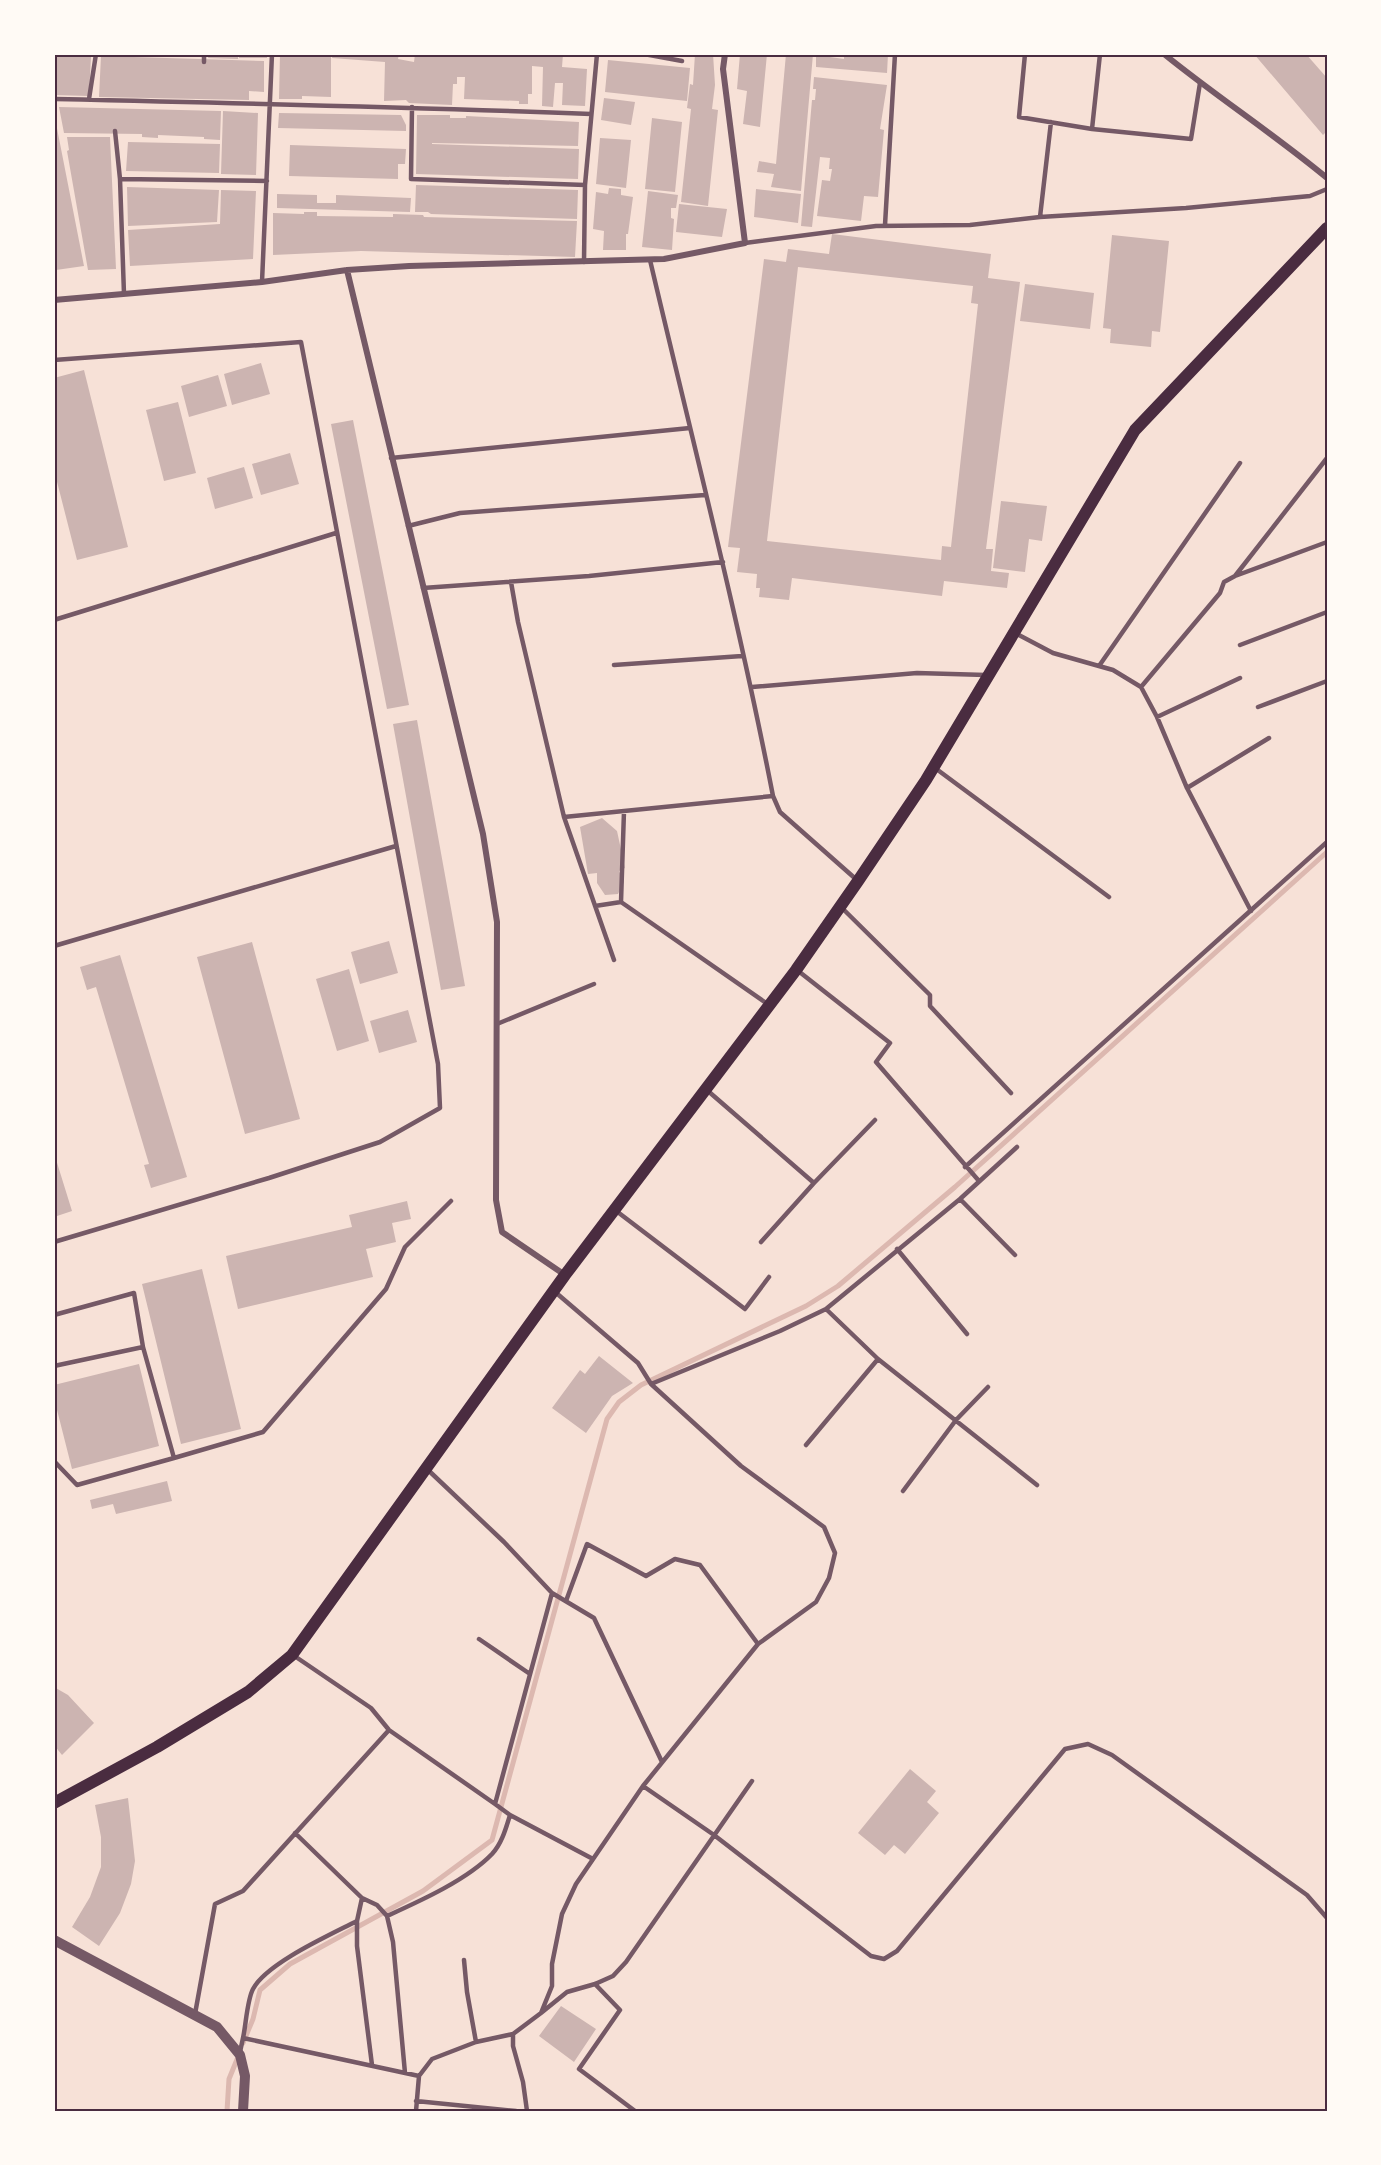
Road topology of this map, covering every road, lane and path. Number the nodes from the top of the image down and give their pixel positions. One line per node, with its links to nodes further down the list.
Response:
1 (96, 54): 15 (lane)
2 (204, 54): 12 (lane)
3 (272, 54): 16 (lane)
4 (597, 54): 18 (lane)
5 (644, 54): 11 (lane)
6 (725, 54): 30 (street)
7 (895, 54): 28 (lane)
8 (1025, 54): 19 (lane)
9 (1100, 54): 20 (lane)
10 (1164, 54): 13 (street)
11 (682, 61)
12 (204, 62)
13 (1200, 83): 20 (lane); 22 (street)
14 (55, 99): 15 (lane)
15 (89, 99): 16 (lane)
16 (271, 105): 17 (lane); 24 (lane)
17 (412, 107): 18 (lane); 25 (lane)
18 (591, 114): 25 (lane)
19 (1051, 122): 20 (lane); 27 (lane)
20 (1092, 129)
21 (115, 131): 23 (lane)
22 (1327, 178)
23 (120, 179): 24 (lane); 35 (lane)
24 (267, 181): 34 (lane)
25 (585, 185): 32 (lane)
26 (1327, 189): 27 (lane)
27 (1040, 217): 28 (lane)
28 (885, 225): 30 (lane)
29 (1327, 228): 52 (main road)
30 (745, 243): 31 (street)
31 (650, 260): 32 (street); 38 (lane)
32 (584, 262): 33 (street)
33 (347, 270): 34 (street); 39 (street)
34 (262, 282): 35 (street)
35 (124, 294): 36 (street)
36 (54, 300)
37 (54, 360): 44 (lane)
38 (690, 428): 39 (lane); 42 (lane)
39 (391, 458): 43 (street)
40 (1327, 458): 47 (lane)
41 (1240, 463): 56 (lane)
42 (705, 495): 43 (lane); 46 (lane)
43 (408, 526): 49 (street)
44 (336, 533): 51 (lane); 71 (lane)
45 (1327, 542): 47 (lane)
46 (723, 562): 48 (lane); 54 (lane)
47 (1235, 576): 61 (lane)
48 (511, 582): 49 (lane); 69 (lane)
49 (423, 588): 83 (street)
50 (1327, 612): 53 (lane)
51 (54, 620)
52 (1014, 633): 56 (lane); 57 (main road)
53 (1240, 645)
54 (742, 656): 55 (lane); 60 (lane)
55 (614, 665)
56 (1099, 666): 61 (lane)
57 (989, 675): 60 (lane); 65 (main road)
58 (1240, 678): 63 (lane)
59 (1327, 681): 62 (lane)
60 (752, 687): 67 (lane)
61 (1141, 687): 63 (lane)
62 (1258, 707)
63 (1157, 717): 66 (lane)
64 (1269, 738): 66 (lane)
65 (933, 766): 72 (main road); 73 (lane)
66 (1187, 788): 77 (lane)
67 (773, 796): 68 (lane); 72 (lane)
68 (624, 811): 69 (lane); 74 (lane)
69 (564, 817): 75 (lane)
70 (1327, 842): 77 (lane)
71 (396, 846): 78 (lane); 94 (lane)
72 (858, 881): 76 (main road)
73 (1109, 897)
74 (621, 902): 75 (lane); 82 (lane)
75 (595, 906): 79 (lane)
76 (840, 907): 80 (main road); 85 (lane)
77 (1251, 911): 88 (lane)
78 (54, 946)
79 (614, 960)
80 (796, 970): 82 (main road); 88 (lane)
81 (594, 984): 83 (lane)
82 (770, 1005): 84 (main road)
83 (496, 1024): 98 (street)
84 (706, 1089): 90 (lane); 93 (main road)
85 (1011, 1093)
86 (875, 1120): 90 (lane)
87 (1017, 1147): 89 (lane)
88 (965, 1167): 89 (lane)
89 (979, 1181): 91 (lane)
90 (814, 1184): 95 (lane)
91 (960, 1199): 96 (lane); 97 (lane)
92 (451, 1201): 111 (lane)
93 (615, 1210): 98 (main road); 99 (lane)
94 (54, 1242)
95 (760, 1242)
96 (897, 1249): 101 (lane); 103 (lane)
97 (1016, 1255)
98 (565, 1275): 100 (main road)
99 (769, 1277)
100 (554, 1291): 107 (lane); 113 (main road)
101 (826, 1310): 105 (lane); 107 (lane)
102 (54, 1316): 104 (lane)
103 (967, 1334)
104 (143, 1347): 106 (lane); 111 (lane)
105 (878, 1359): 109 (lane); 110 (lane)
106 (54, 1366)
107 (651, 1384): 119 (lane)
108 (988, 1387): 109 (lane)
109 (956, 1420): 114 (lane); 115 (lane)
110 (806, 1445)
111 (174, 1458): 112 (lane)
112 (54, 1461)
113 (426, 1468): 116 (lane); 120 (main road)
114 (1037, 1485)
115 (903, 1491)
116 (552, 1593): 117 (lane); 121 (lane)
117 (566, 1601): 119 (lane); 123 (lane)
118 (479, 1638): 121 (lane)
119 (758, 1644): 123 (lane)
120 (292, 1655): 122 (lane); 126 (main road)
121 (530, 1674): 127 (lane)
122 (389, 1730): 127 (lane); 129 (lane)
123 (662, 1762): 125 (lane)
124 (752, 1781): 130 (lane)
125 (643, 1786): 130 (lane); 131 (lane)
126 (54, 1803)
127 (495, 1804): 128 (lane)
128 (510, 1815): 131 (lane); 133 (lane)
129 (295, 1833): 132 (lane); 140 (lane)
130 (714, 1835): 134 (lane); 138 (lane)
131 (593, 1859): 139 (lane)
132 (362, 1898): 133 (lane); 135 (lane)
133 (387, 1916): 146 (lane)
134 (1327, 1918)
135 (357, 1921): 142 (lane); 145 (lane)
136 (54, 1940): 140 (street)
137 (464, 1960): 143 (lane)
138 (595, 1984): 139 (lane); 153 (lane)
139 (541, 2013): 141 (lane)
140 (195, 2016): 144 (street)
141 (513, 2034): 143 (lane); 152 (lane)
142 (243, 2038): 144 (lane); 145 (lane)
143 (476, 2042): 147 (lane)
144 (240, 2055): 149 (street)
145 (372, 2065): 146 (lane)
146 (405, 2073): 147 (lane)
147 (419, 2076): 148 (lane)
148 (416, 2101): 150 (lane); 151 (lane)
149 (243, 2111)
150 (416, 2111)
151 (516, 2111)
152 (527, 2111)
153 (635, 2111)

